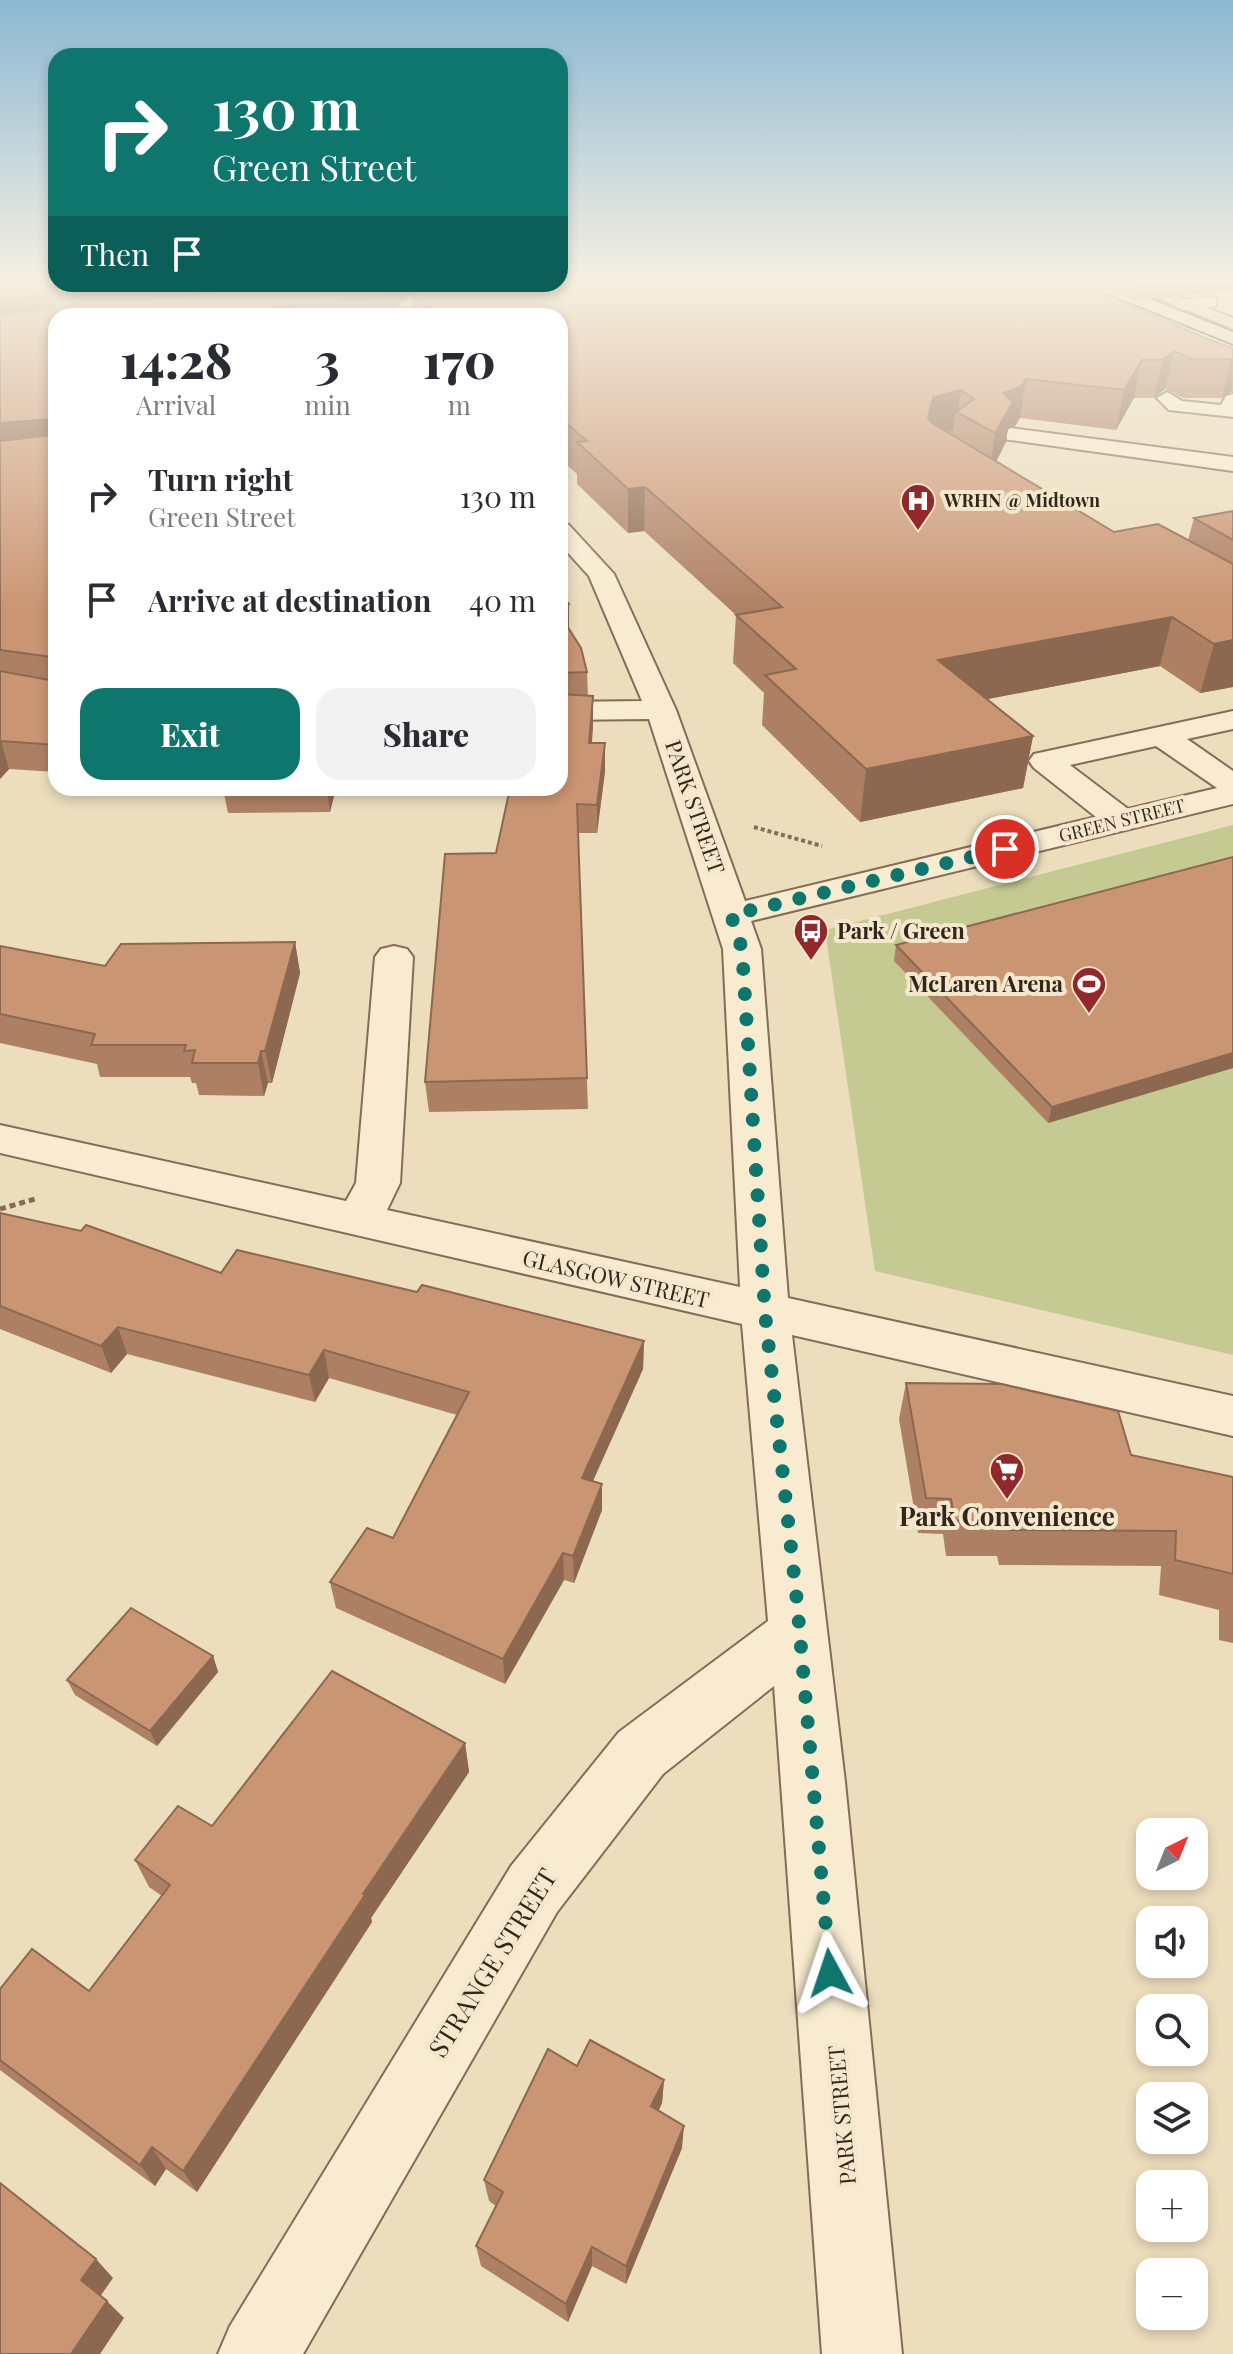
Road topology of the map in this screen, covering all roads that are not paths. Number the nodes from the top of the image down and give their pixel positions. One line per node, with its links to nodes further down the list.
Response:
1 (1167, 398): 2 (street)
2 (1233, 400)
3 (1011, 434): 4 (street)
4 (1233, 464)
5 (568, 539): 6 (street, PARK STREET)
6 (661, 710): 7 (street); 13 (street, PARK STREET)
7 (568, 711)
8 (1233, 720): 9 (street)
9 (1160, 735): 10 (street); 12 (street)
10 (1233, 785)
11 (1233, 794): 12 (street, GREEN STREET)
12 (1122, 821): 13 (street, GREEN STREET)
13 (731, 915): 17 (street, PARK STREET)
14 (394, 957): 16 (street)
15 (0, 1139): 16 (street, GLASGOW STREET)
16 (359, 1220): 17 (street, GLASGOW STREET)
17 (765, 1313): 18 (street, GLASGOW STREET); 19 (street, PARK STREET)
18 (1233, 1416)
19 (799, 1632): 20 (street, STRANGE STREET); 21 (street, PARK STREET)
20 (258, 2354)
21 (862, 2354)

